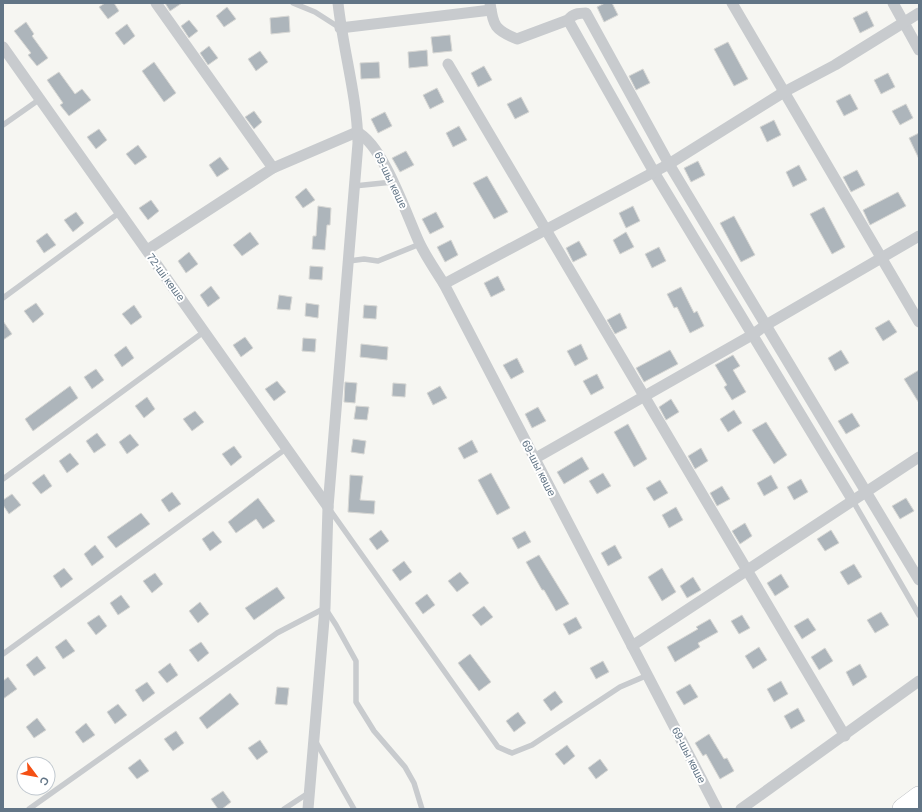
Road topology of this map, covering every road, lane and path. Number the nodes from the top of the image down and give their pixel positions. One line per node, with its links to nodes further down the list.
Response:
1 (156, 3): 19 (street)
2 (292, 3): 10 (lane)
3 (338, 3): 10 (street)
4 (732, 3): 14 (street)
5 (893, 3): 9 (street)
6 (490, 7): 8 (street); 10 (street)
7 (919, 13): 9 (street)
8 (568, 20): 18 (street); 20 (street)
9 (904, 22): 12 (street); 14 (street)
10 (340, 28): 17 (street)
11 (3, 47): 15 (street, 72-ші көше)
12 (919, 50)
13 (448, 64): 24 (street)
14 (784, 92): 18 (street); 28 (street)
15 (40, 99): 16 (lane); 23 (street, 72-ші көше)
16 (3, 125)
17 (358, 132): 19 (street); 21 (street, 69-шы көше); 22 (street)
18 (669, 164): 20 (street); 33 (street)
19 (273, 168): 27 (street)
20 (654, 172): 24 (street); 35 (street)
21 (393, 182): 22 (lane); 26 (street, 69-шы көше)
22 (354, 186): 29 (street)
23 (119, 213): 27 (street, 72-ші көше); 31 (lane)
24 (547, 229): 30 (street); 36 (street)
25 (919, 236): 28 (street)
26 (420, 244): 29 (lane); 30 (street, 69-шы көше)
27 (146, 250): 34 (street, 72-ші көше)
28 (883, 259): 32 (street); 33 (street)
29 (349, 261): 43 (street)
30 (444, 284): 39 (street, 69-шы көше)
31 (3, 298)
32 (919, 322)
33 (766, 325): 35 (street); 41 (street)
34 (205, 331): 37 (street, 72-ші көше); 40 (lane)
35 (752, 335): 36 (street); 42 (street)
36 (644, 398): 39 (street); 44 (street)
37 (287, 448): 43 (street, 72-ші көше); 49 (lane)
38 (919, 457): 41 (street)
39 (534, 459): 48 (street, 69-шы көше)
40 (3, 478)
41 (866, 493): 42 (street); 45 (street)
42 (853, 501): 44 (street); 47 (lane)
43 (328, 507): 46 (street); 50 (lane)
44 (748, 569): 48 (street); 52 (street)
45 (919, 580)
46 (325, 608): 53 (street); 56 (lane); 60 (lane)
47 (919, 615)
48 (632, 646): 50 (street, 69-шы көше)
49 (3, 654)
50 (648, 675): 61 (street, 69-шы көше)
51 (919, 681): 52 (street)
52 (844, 736): 62 (street)
53 (315, 740): 54 (street); 59 (lane)
54 (310, 791): 57 (lane); 58 (street)
55 (919, 797): 63 (highway)
56 (28, 809)
57 (284, 809)
58 (308, 809)
59 (354, 809)
60 (422, 809)
61 (717, 809)
62 (741, 809)
63 (903, 809)

